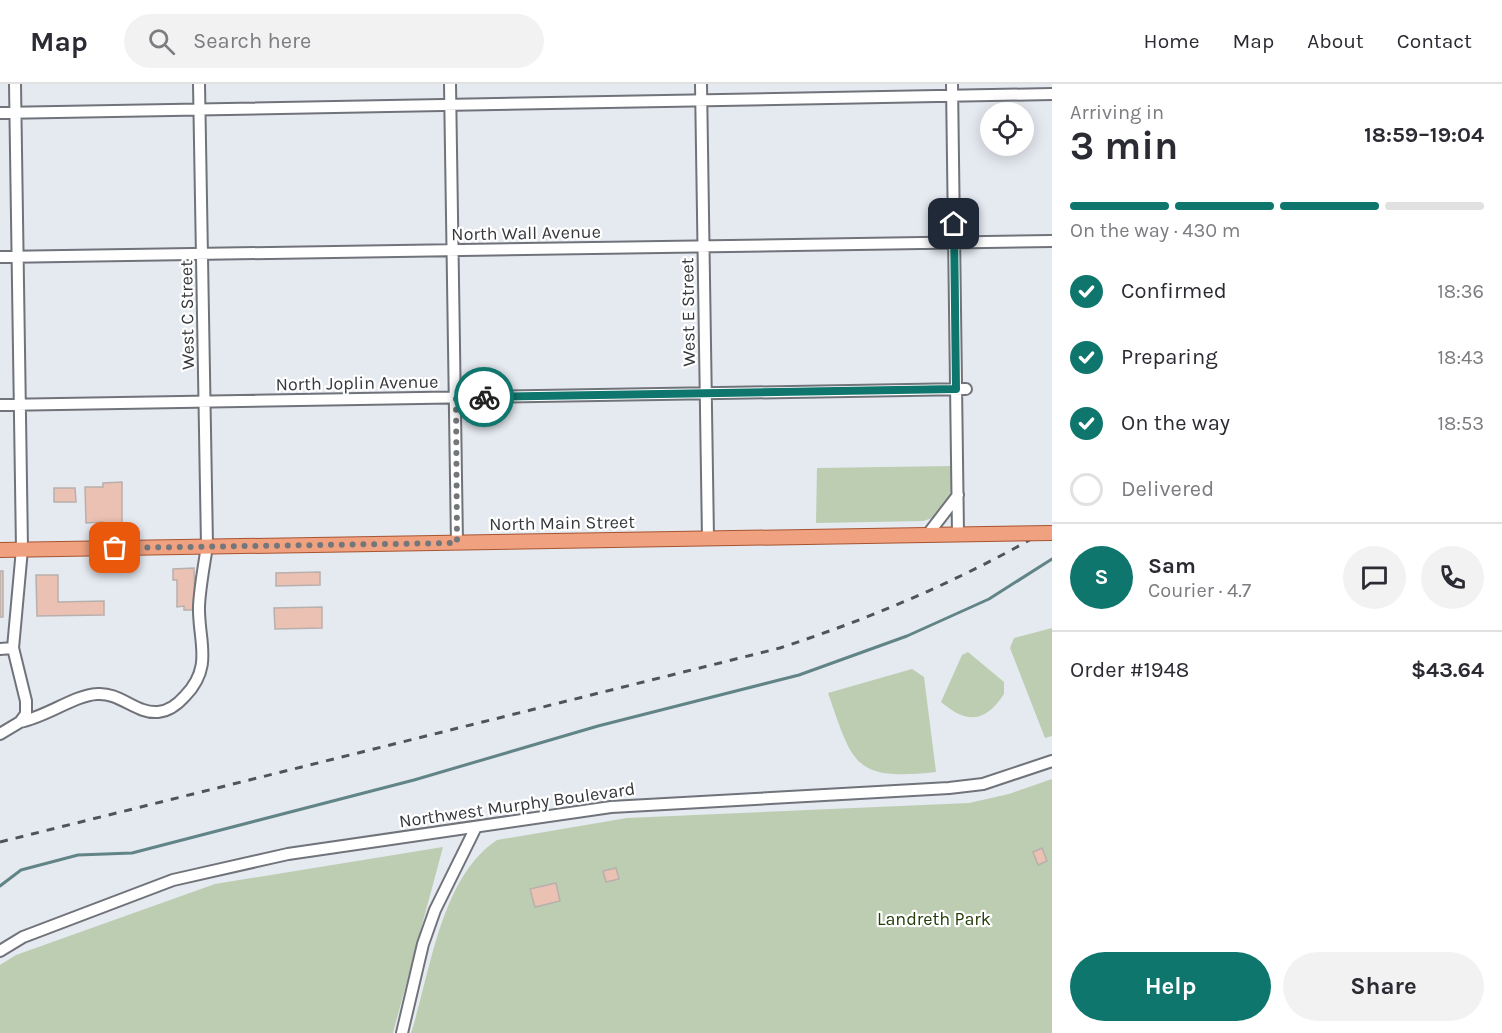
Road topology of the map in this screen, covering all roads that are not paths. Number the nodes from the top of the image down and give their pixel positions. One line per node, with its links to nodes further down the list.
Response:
1 (15, 84): 11 (street)
2 (199, 84): 10 (street, West C Street)
3 (450, 84): 9 (street)
4 (701, 84): 8 (street, West E Street)
5 (952, 84): 7 (street)
6 (1052, 94): 7 (street)
7 (952, 97): 8 (street); 14 (street)
8 (702, 100): 9 (street); 15 (street, West E Street)
9 (450, 105): 10 (street); 16 (street)
10 (199, 108): 11 (street); 17 (street, West C Street)
11 (15, 112): 12 (street); 19 (street)
12 (0, 113)
13 (1052, 241): 14 (street, North Wall Avenue)
14 (954, 243): 15 (street, North Wall Avenue); 20 (street)
15 (704, 246): 16 (street, North Wall Avenue); 21 (street, West E Street)
16 (454, 250): 17 (street, North Wall Avenue); 22 (street)
17 (202, 254): 19 (street, North Wall Avenue); 23 (street, West C Street)
18 (0, 257): 19 (street, North Wall Avenue)
19 (18, 257): 25 (street)
20 (961, 389): 21 (street, North Joplin Avenue); 26 (street)
21 (706, 393): 22 (street, North Joplin Avenue); 30 (street, West E Street)
22 (456, 398): 23 (street, North Joplin Avenue); 31 (street)
23 (204, 402): 25 (street, North Joplin Avenue); 32 (street, West C Street)
24 (0, 405): 25 (street, North Joplin Avenue)
25 (20, 405): 33 (street)
26 (958, 495): 28 (street); 29 (street)
27 (1052, 533): 29 (main road, North Main Street, bridge)
28 (928, 534): 29 (main road, North Main Street); 30 (main road, North Main Street)
29 (958, 534)
30 (708, 539): 31 (main road, North Main Street)
31 (457, 543): 32 (main road, North Main Street)
32 (207, 546): 33 (main road, North Main Street); 37 (street, West C Street)
33 (22, 549): 34 (main road, North Main Street); 35 (street)
34 (0, 550)
35 (13, 648): 36 (street); 37 (street)
36 (0, 649)
37 (20, 722): 38 (street)
38 (0, 734)
39 (1052, 761): 40 (street, Northwest Murphy Boulevard)
40 (476, 827): 41 (street, Northwest Murphy Boulevard); 42 (street)
41 (0, 951)
42 (402, 1033)

